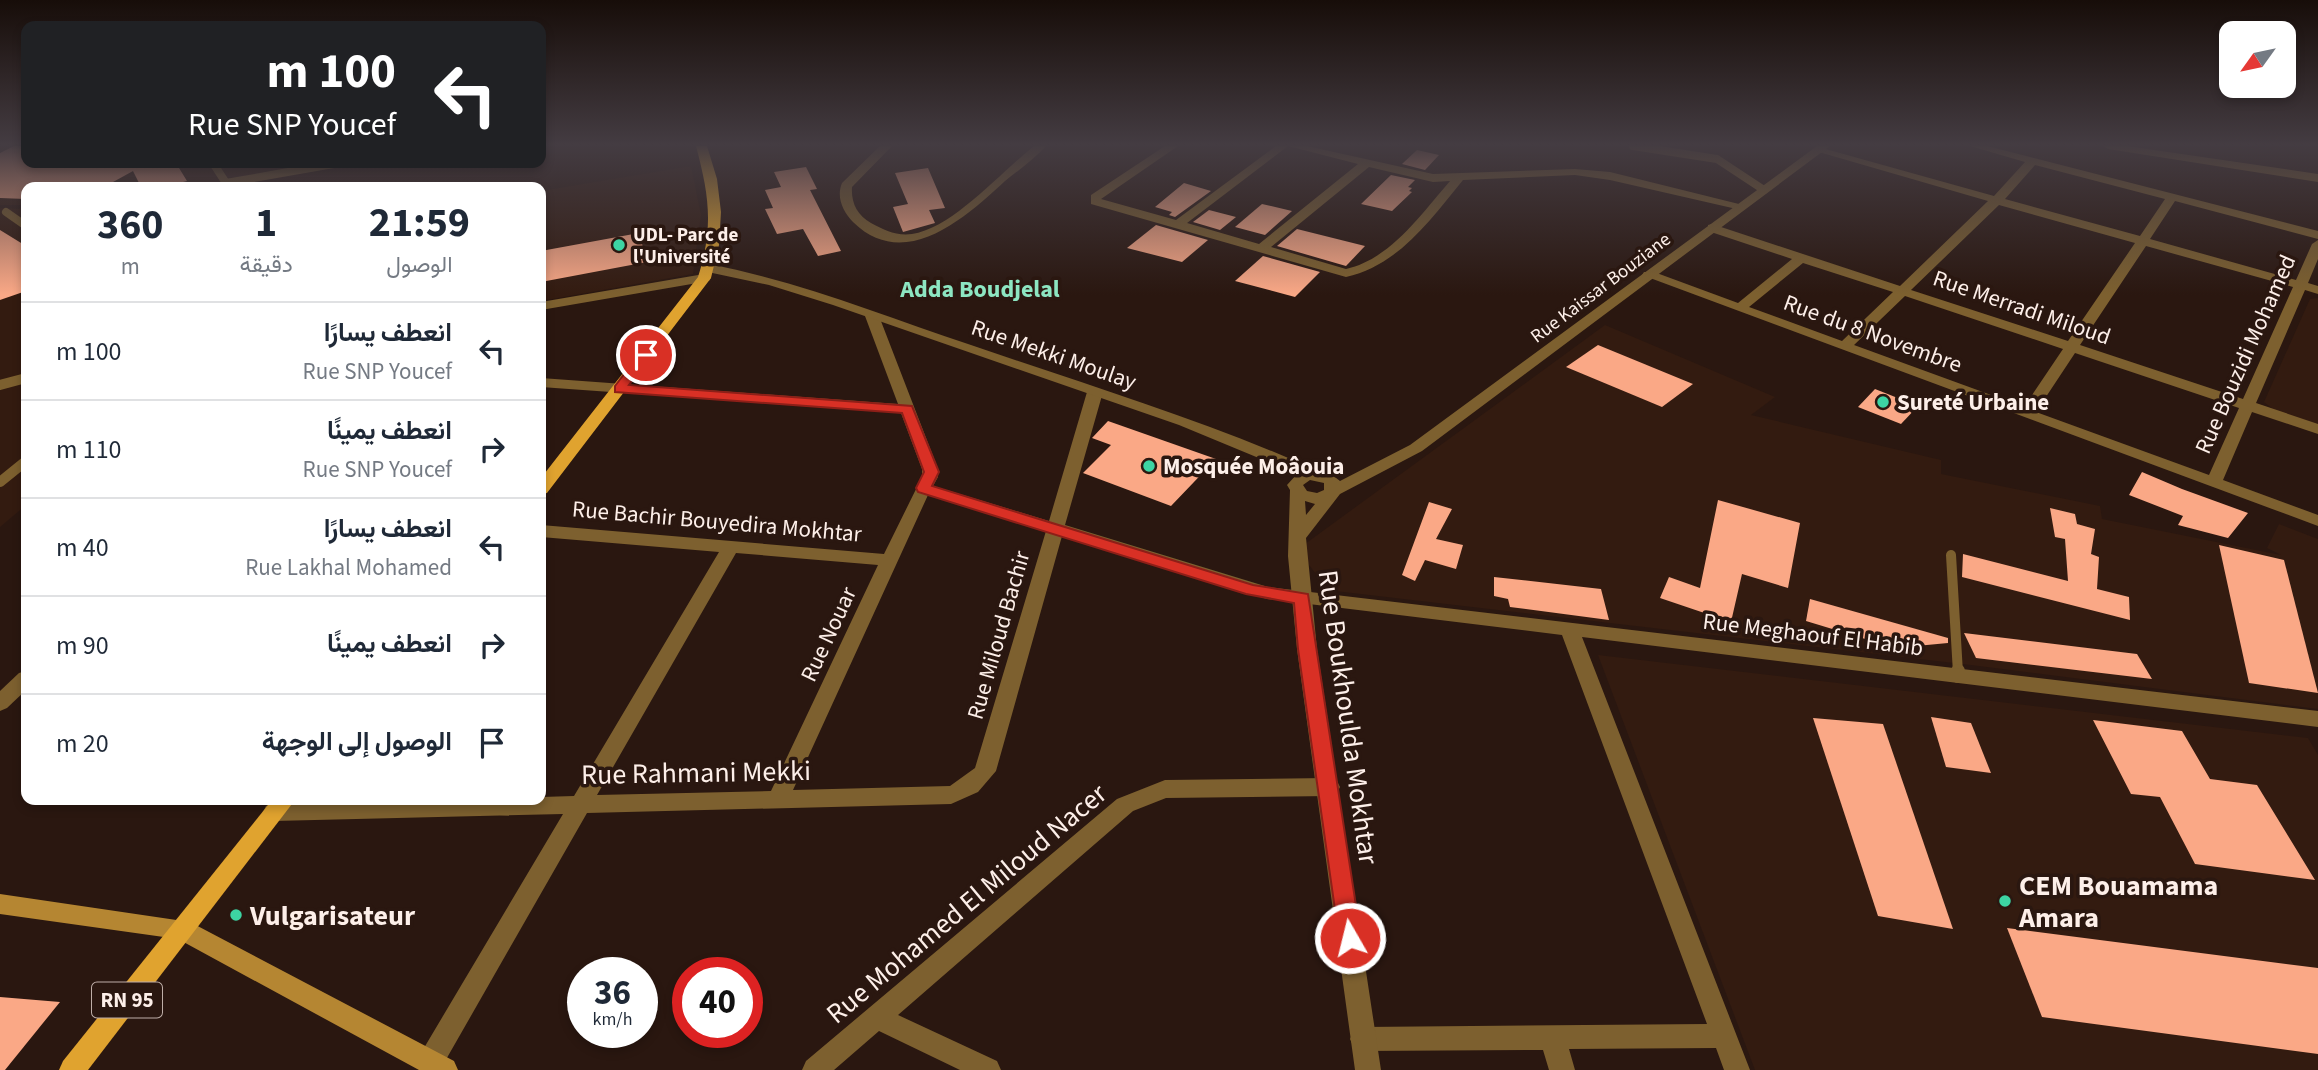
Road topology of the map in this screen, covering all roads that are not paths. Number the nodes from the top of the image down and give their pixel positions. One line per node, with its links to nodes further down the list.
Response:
1 (715, 196): 25 (main road)
2 (847, 196): 3 (street)
3 (982, 196)
4 (1099, 196): 18 (street)
5 (1216, 196): 18 (street)
6 (1327, 196): 23 (street)
7 (1443, 196): 23 (street)
8 (1697, 196): 15 (street)
9 (1755, 196): 15 (street, Rue Kaissar Bouziane)
10 (1983, 196): 14 (street)
11 (2001, 196): 14 (street)
12 (2168, 196): 13 (street)
13 (2172, 197): 20 (street); 21 (street)
14 (1997, 200): 21 (street); 29 (street)
15 (1741, 206): 19 (street, Rue Kaissar Bouziane)
16 (6, 212): 17 (lane)
17 (21, 222)
18 (1177, 225): 23 (street)
19 (1712, 228): 24 (street, Rue Merradi Miloud); 26 (street, Rue Kaissar Bouziane)
20 (2318, 235)
21 (2143, 240): 27 (street); 34 (street)
22 (2318, 244): 27 (street, Rue Bouzidi Mohamed)
23 (1261, 250)
24 (1801, 258): 29 (street, Rue Merradi Miloud); 31 (street)
25 (706, 273): 30 (street); 32 (street, Rue Mekki Moulay); 38 (main road)
26 (1649, 275): 31 (street, Rue du 8 Novembre); 45 (street, Rue Kaissar Bouziane)
27 (2302, 285): 28 (street); 40 (street, Rue Bouzidi Mohamed)
28 (2318, 290)
29 (1902, 291): 33 (street); 34 (street, Rue Merradi Miloud)
30 (546, 305)
31 (1740, 308): 33 (street, Rue du 8 Novembre)
32 (872, 316): 39 (street, Rue Mekki Moulay); 41 (street)
33 (1844, 347): 42 (street, Rue du 8 Novembre)
34 (2071, 348): 40 (street, Rue Merradi Miloud); 42 (street)
35 (21, 379): 37 (lane)
36 (546, 383): 38 (street)
37 (0, 385)
38 (620, 389): 41 (street); 49 (main road)
39 (1095, 392): 44 (street, Rue Mekki Moulay); 55 (street, Rue Miloud Bachir)
40 (2248, 406): 43 (street, Rue Merradi Miloud); 50 (street, Rue Bouzidi Mohamed)
41 (907, 409): 51 (street)
42 (2027, 414): 50 (street, Rue du 8 Novembre)
43 (2318, 429)
44 (1226, 438): 47 (street); 52 (street)
45 (1398, 458): 47 (street); 53 (street)
46 (21, 465): 48 (lane)
47 (1317, 475): 52 (street); 53 (street)
48 (0, 482)
49 (546, 483)
50 (2214, 483): 54 (street, Rue du 8 Novembre)
51 (923, 488): 55 (street, Rue Meghaouf El Habib); 60 (street, Rue Nouar)
52 (1296, 490): 53 (street); 57 (street, Rue Boukhoulda Mokhtar)
53 (1332, 494): 57 (street)
54 (2318, 521)
55 (1055, 527): 61 (street, Rue Meghaouf El Habib); 68 (street, Rue Miloud Bachir)
56 (546, 531): 58 (street, Rue Bachir Bouyedira Mokhtar)
57 (1297, 537): 61 (street, Rue Boukhoulda Mokhtar)
58 (731, 547): 60 (street, Rue Bachir Bouyedira Mokhtar); 70 (street)
59 (1951, 555): 63 (lane)
60 (890, 560): 69 (street, Rue Nouar)
61 (1302, 598): 62 (street, Rue Meghaouf El Habib); 67 (street, Rue Boukhoulda Mokhtar)
62 (1570, 630): 63 (street, Rue Meghaouf El Habib); 75 (street)
63 (1958, 676): 66 (street, Rue Meghaouf El Habib)
64 (21, 683): 65 (street)
65 (0, 702)
66 (2318, 719)
67 (1329, 787): 74 (street, Rue Mohamed El Miloud Nacer); 76 (street, Rue Boukhoulda Mokhtar)
68 (951, 795): 69 (street, Rue Rahmani Mekki)
69 (777, 801): 70 (street, Rue Rahmani Mekki)
70 (580, 805): 71 (street, Rue Rahmani Mekki); 78 (street)
71 (279, 806): 73 (main road)
72 (0, 904): 73 (main road)
73 (182, 929): 78 (main road); 79 (main road, RN 95)
74 (876, 1017): 80 (street, Rue Mohamed El Miloud Nacer); 81 (street)
75 (1724, 1036): 77 (street); 84 (street)
76 (1363, 1039): 77 (street); 82 (street, Rue Boukhoulda Mokhtar)
77 (1553, 1039): 83 (street)
78 (438, 1066)
79 (72, 1070)
80 (815, 1070)
81 (988, 1070)
82 (1368, 1070)
83 (1562, 1070)
84 (1737, 1070)

